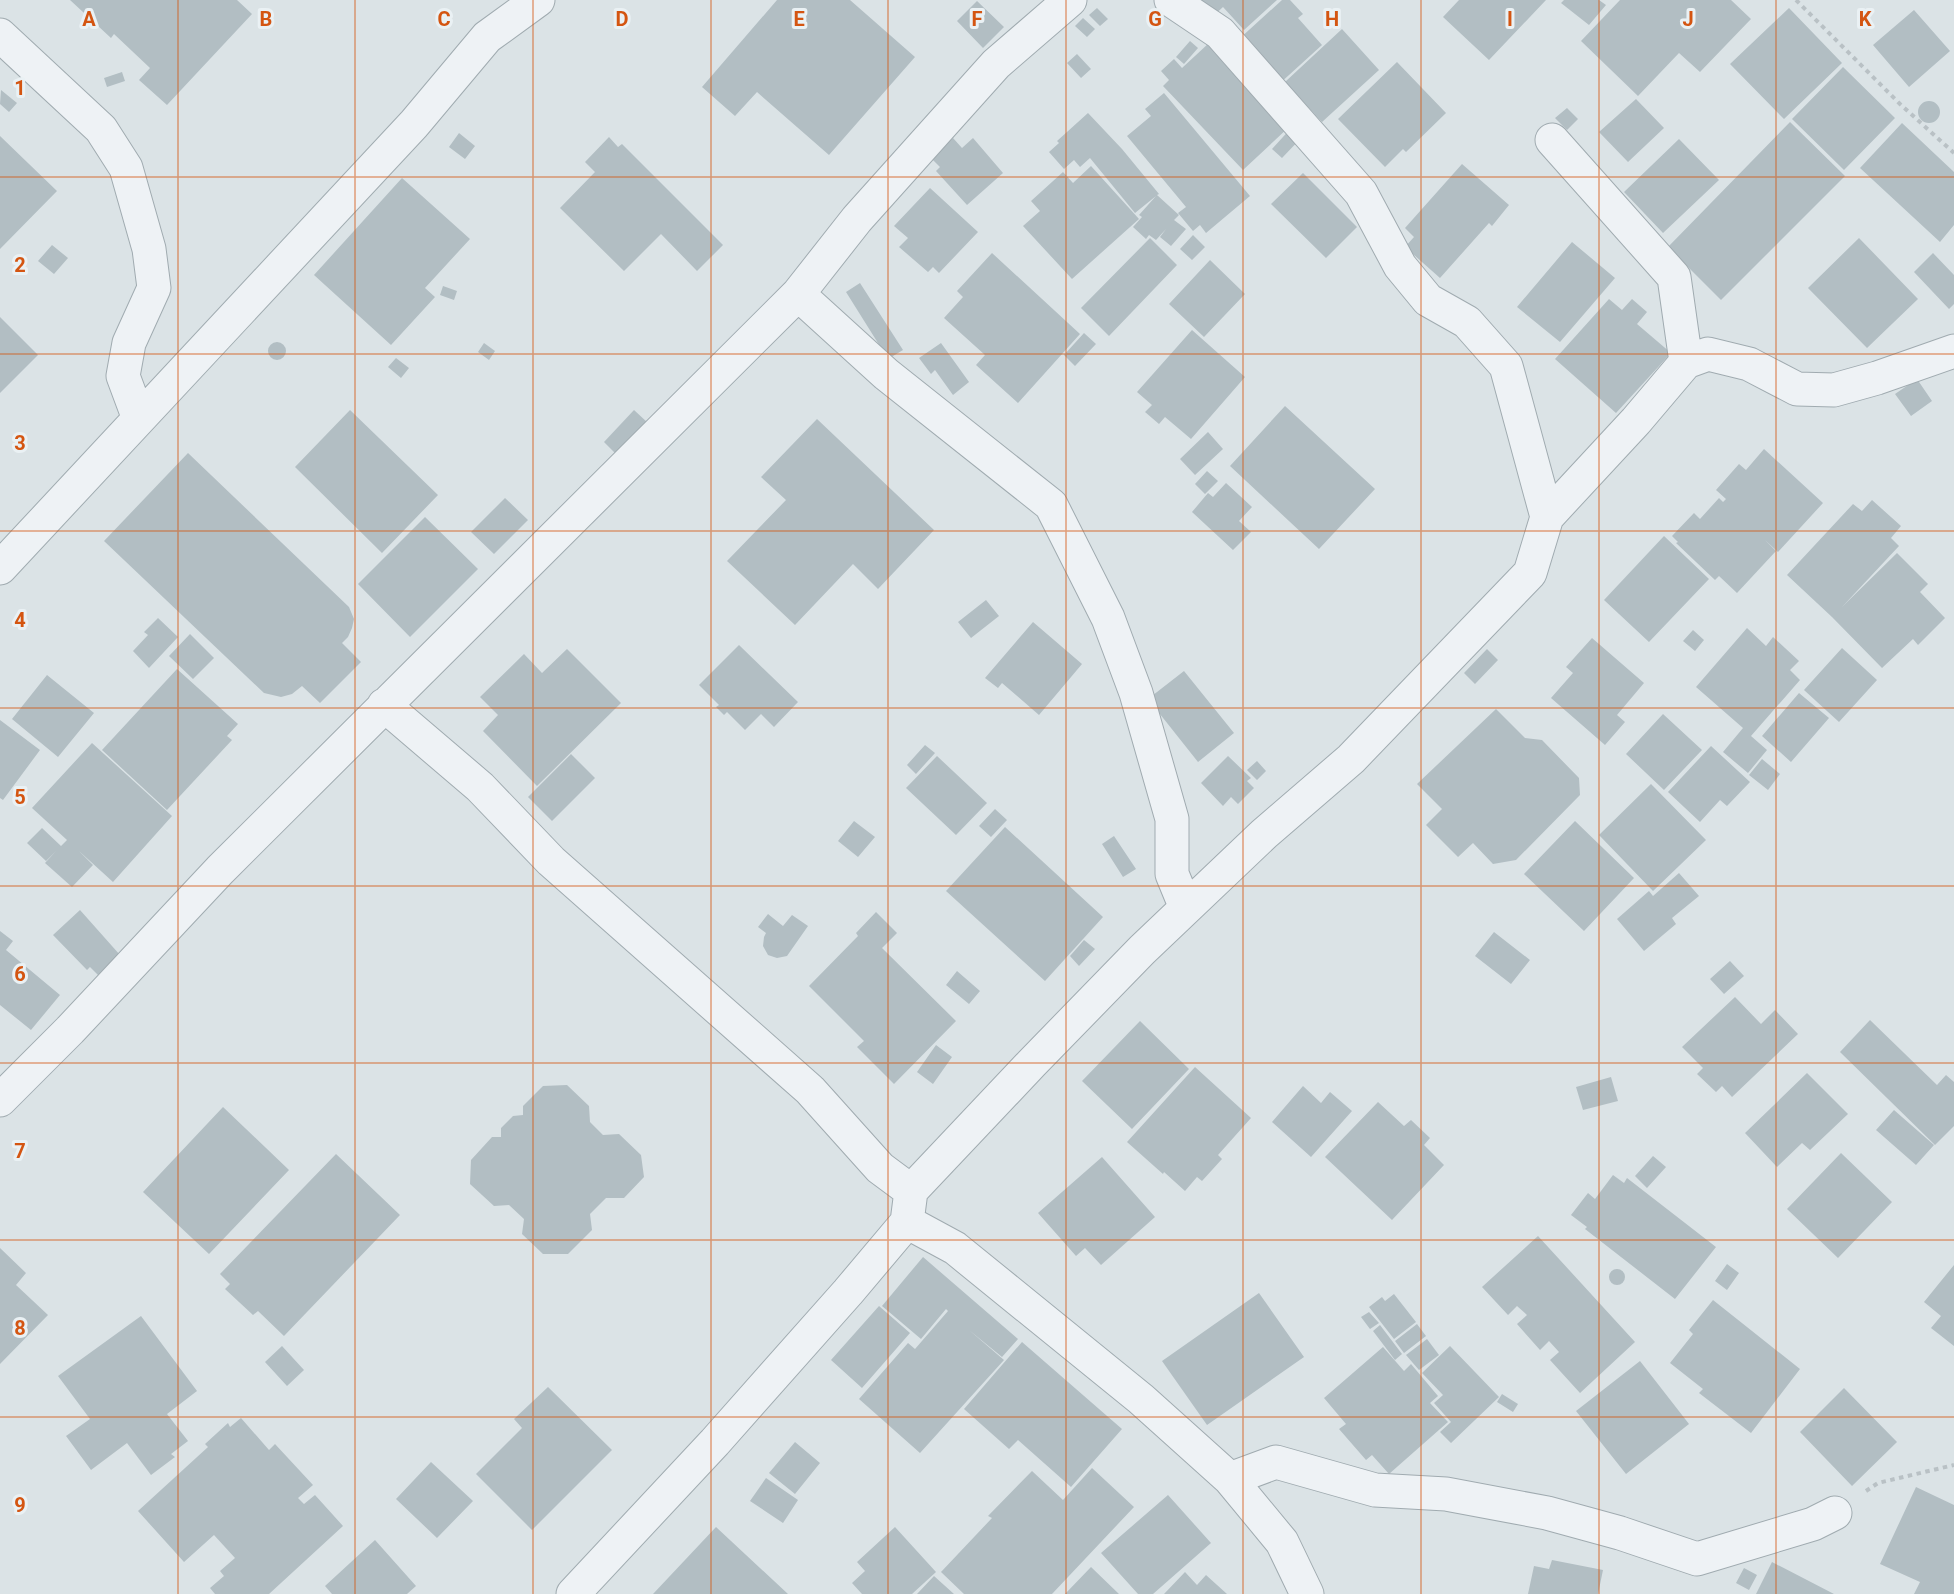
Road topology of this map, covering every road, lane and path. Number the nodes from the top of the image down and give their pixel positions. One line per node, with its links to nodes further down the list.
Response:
1 (538, 0): 11 (street)
2 (1070, 0): 8 (street)
3 (1171, 0): 12 (street)
4 (1796, 0): 7 (path)
5 (0, 35): 11 (street)
6 (1552, 140): 10 (street)
7 (1954, 153)
8 (798, 294): 14 (street); 15 (street)
9 (1954, 351): 10 (street)
10 (1686, 362): 12 (street)
11 (139, 419): 13 (street)
12 (1547, 517): 15 (street)
13 (0, 568)
14 (384, 705): 16 (street); 17 (street)
15 (1186, 908): 17 (street)
16 (0, 1100)
17 (909, 1207): 19 (street); 21 (street)
18 (1954, 1466): 20 (path)
19 (1230, 1479): 20 (street); 22 (street)
20 (1835, 1513)
21 (573, 1594)
22 (1306, 1594)

